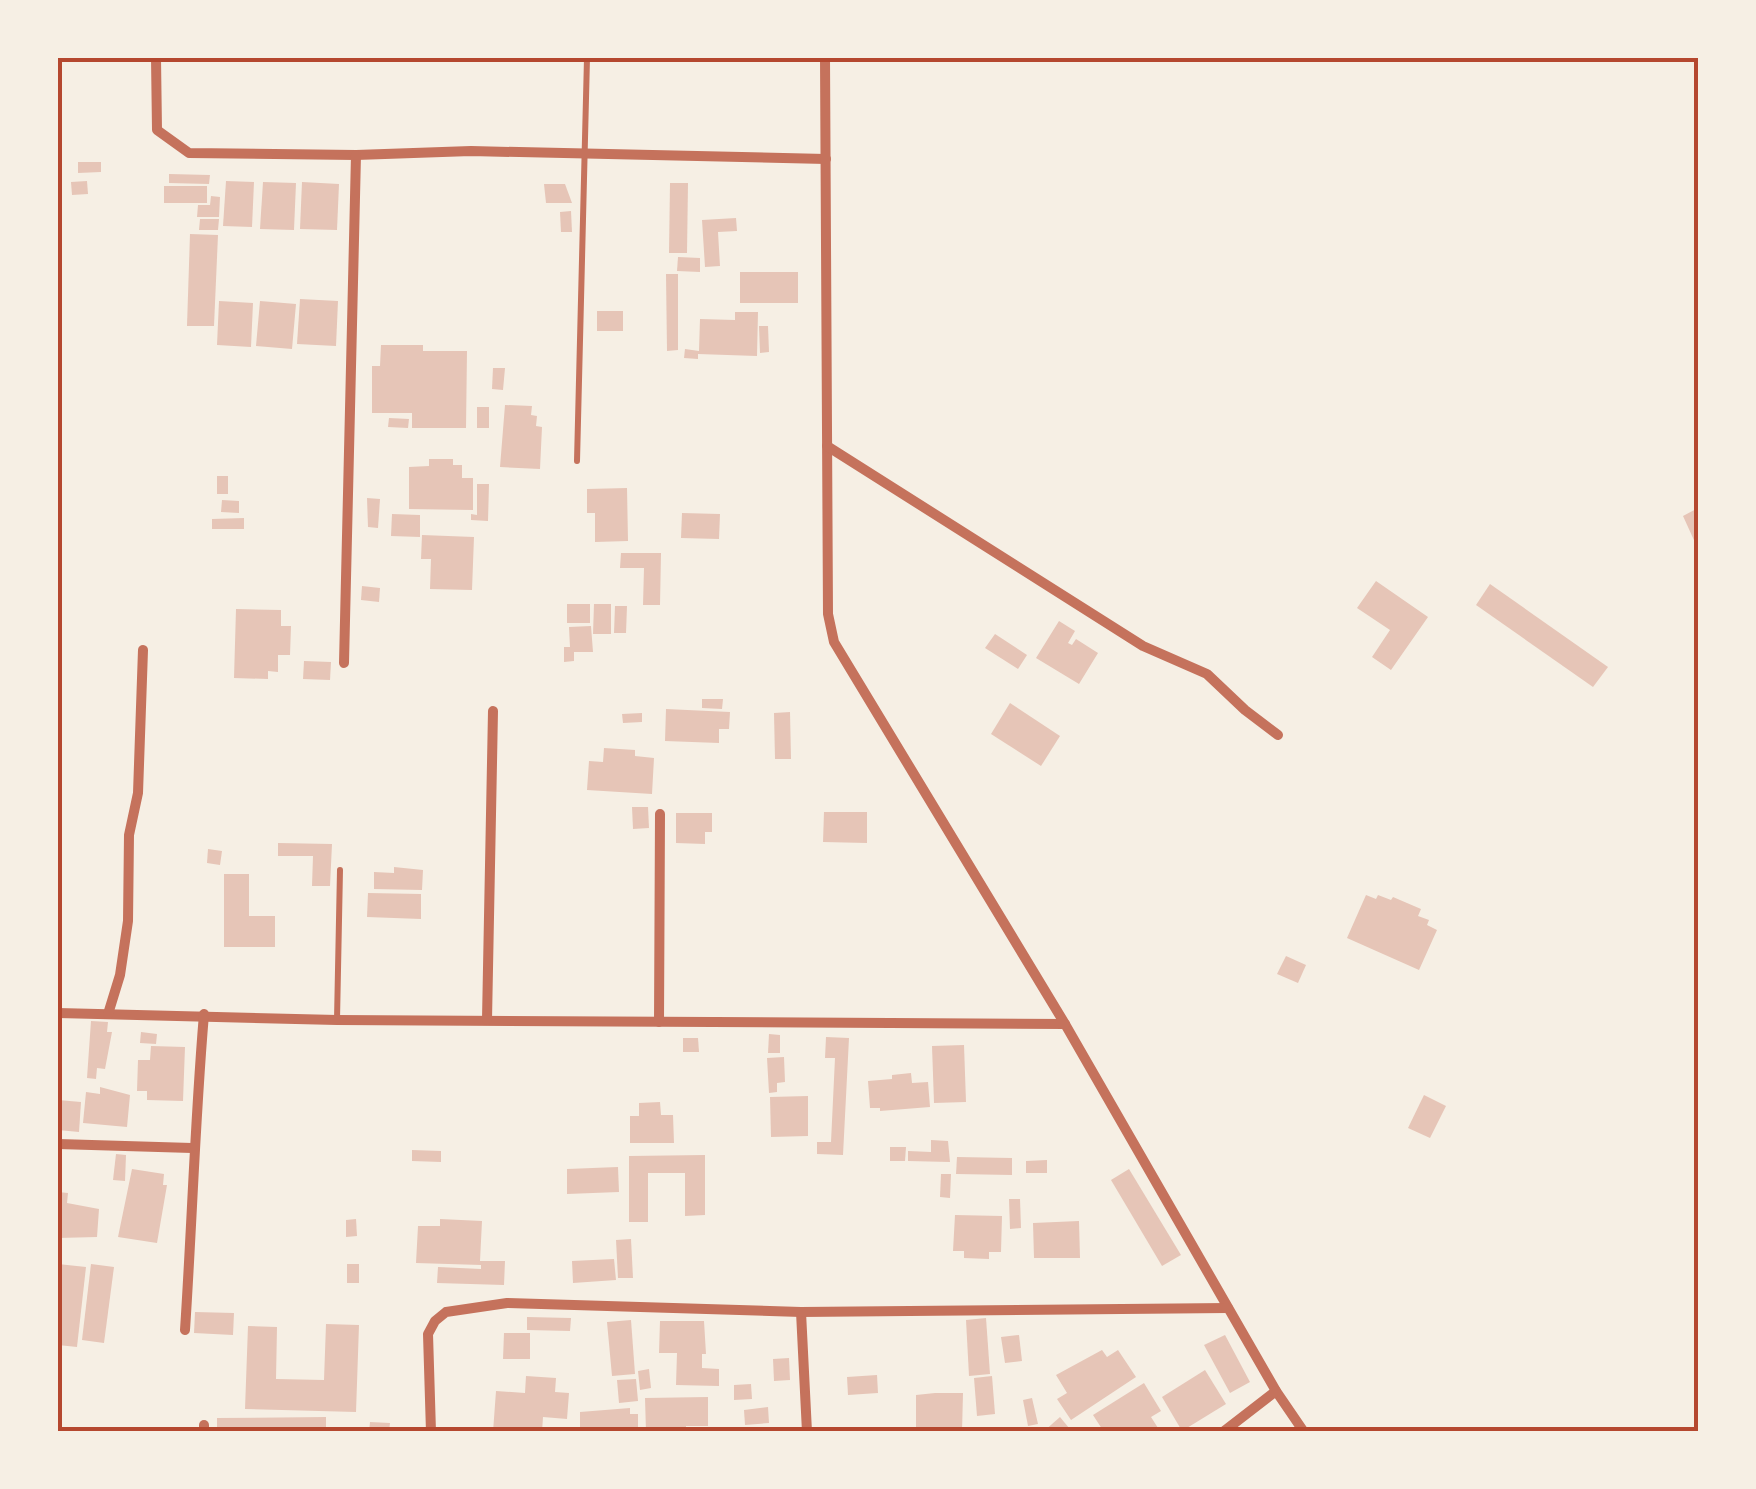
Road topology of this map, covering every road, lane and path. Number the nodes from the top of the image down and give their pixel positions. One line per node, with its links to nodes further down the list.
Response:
1 (156, 58): 4 (street)
2 (586, 58): 5 (lane)
3 (825, 58): 6 (street)
4 (356, 155): 5 (street); 10 (street)
5 (585, 156): 6 (street); 8 (lane)
6 (826, 158): 7 (street)
7 (827, 446): 12 (street); 21 (street)
8 (577, 461)
9 (143, 650): 16 (street)
10 (344, 664)
11 (492, 712): 19 (street)
12 (1278, 735)
13 (660, 814): 20 (street)
14 (340, 870): 18 (lane)
15 (58, 1013): 16 (street)
16 (108, 1014): 17 (street)
17 (204, 1014): 18 (street); 23 (street)
18 (337, 1020): 19 (street)
19 (488, 1020): 20 (street)
20 (659, 1022): 21 (street)
21 (1065, 1024): 24 (street)
22 (58, 1144): 23 (street)
23 (192, 1148): 26 (street)
24 (1228, 1308): 25 (street); 27 (street)
25 (801, 1312): 28 (street); 29 (street)
26 (184, 1330)
27 (1276, 1392): 30 (street); 31 (street)
28 (432, 1432)
29 (806, 1432)
30 (1223, 1432)
31 (1304, 1432)

